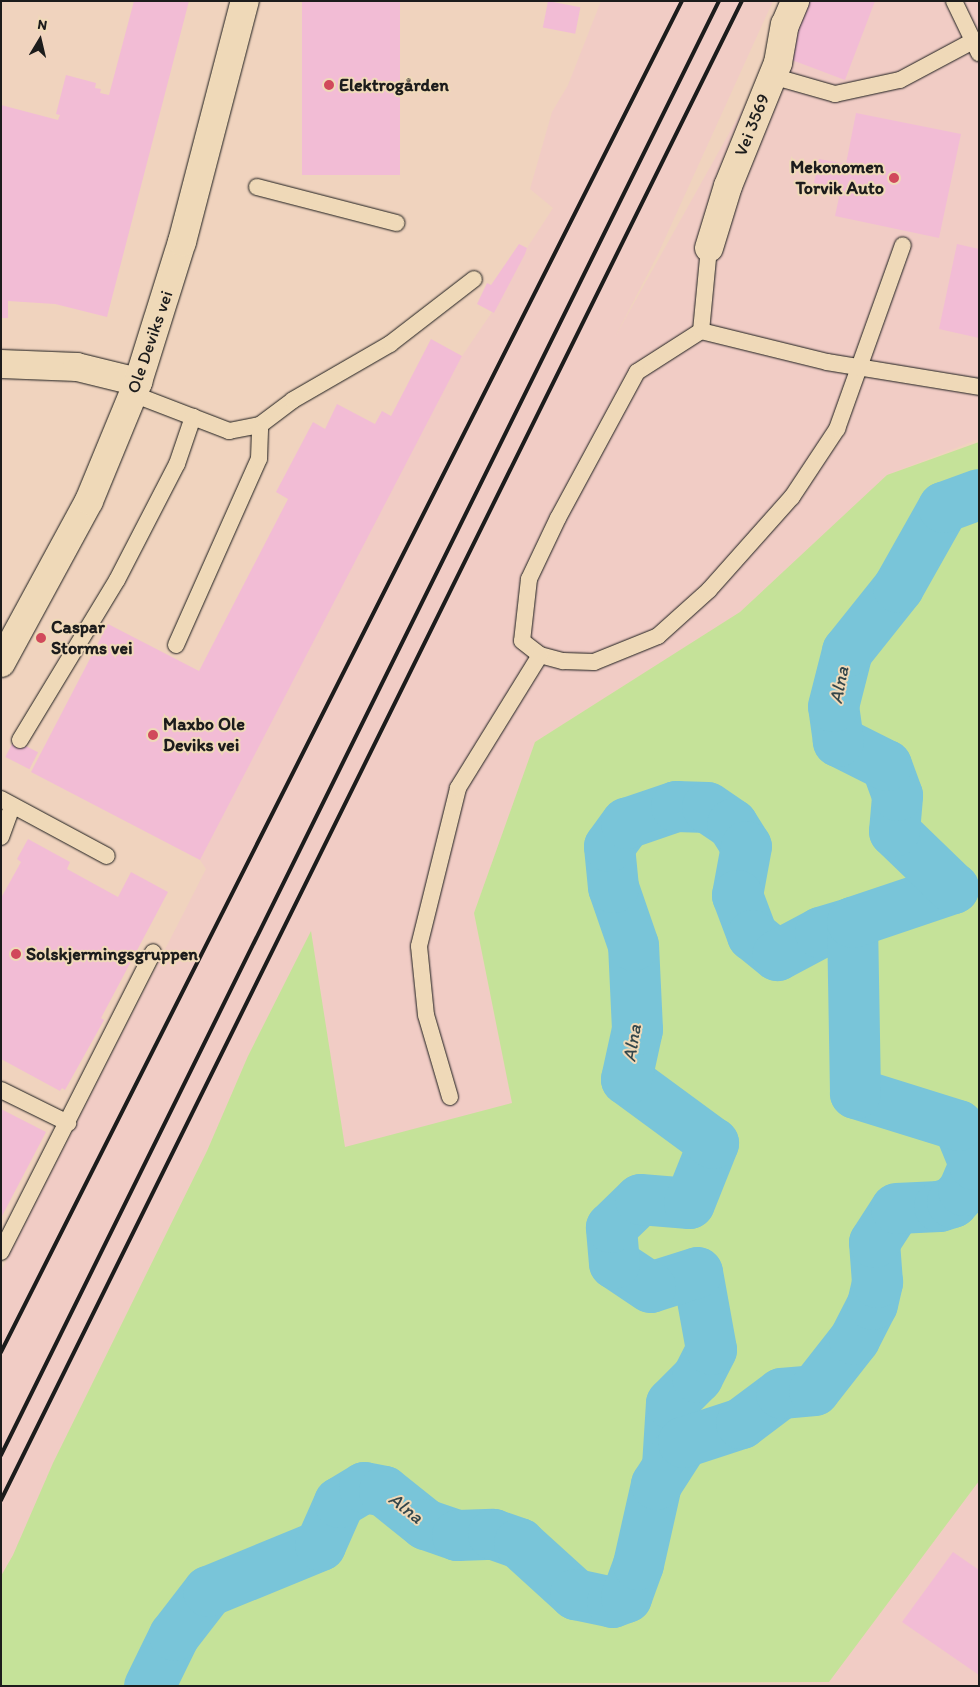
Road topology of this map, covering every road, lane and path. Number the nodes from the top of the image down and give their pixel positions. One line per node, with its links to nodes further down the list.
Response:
1 (245, 1): 15 (street, Ole Deviks vei)
2 (794, 1): 5 (street, Vei 3569)
3 (954, 1): 4 (lane)
4 (976, 47): 5 (lane)
5 (772, 76): 9 (street, Vei 3569)
6 (257, 188): 7 (lane)
7 (396, 224)
8 (903, 245): 13 (lane)
9 (710, 248): 11 (lane)
10 (474, 279): 17 (lane)
11 (700, 331): 13 (lane); 19 (lane)
12 (1, 364): 15 (street)
13 (859, 367): 14 (lane); 19 (lane)
14 (979, 387)
15 (135, 388): 16 (lane); 20 (street, Ole Deviks vei)
16 (193, 417): 17 (lane); 21 (lane)
17 (260, 425): 18 (lane)
18 (176, 645)
19 (540, 655): 27 (lane)
20 (1, 663)
21 (20, 740)
22 (7, 802): 23 (lane); 24 (lane)
23 (1, 837)
24 (107, 856)
25 (153, 952): 28 (lane)
26 (1, 1090): 28 (lane)
27 (450, 1097)
28 (68, 1123): 29 (lane)
29 (1, 1252)

